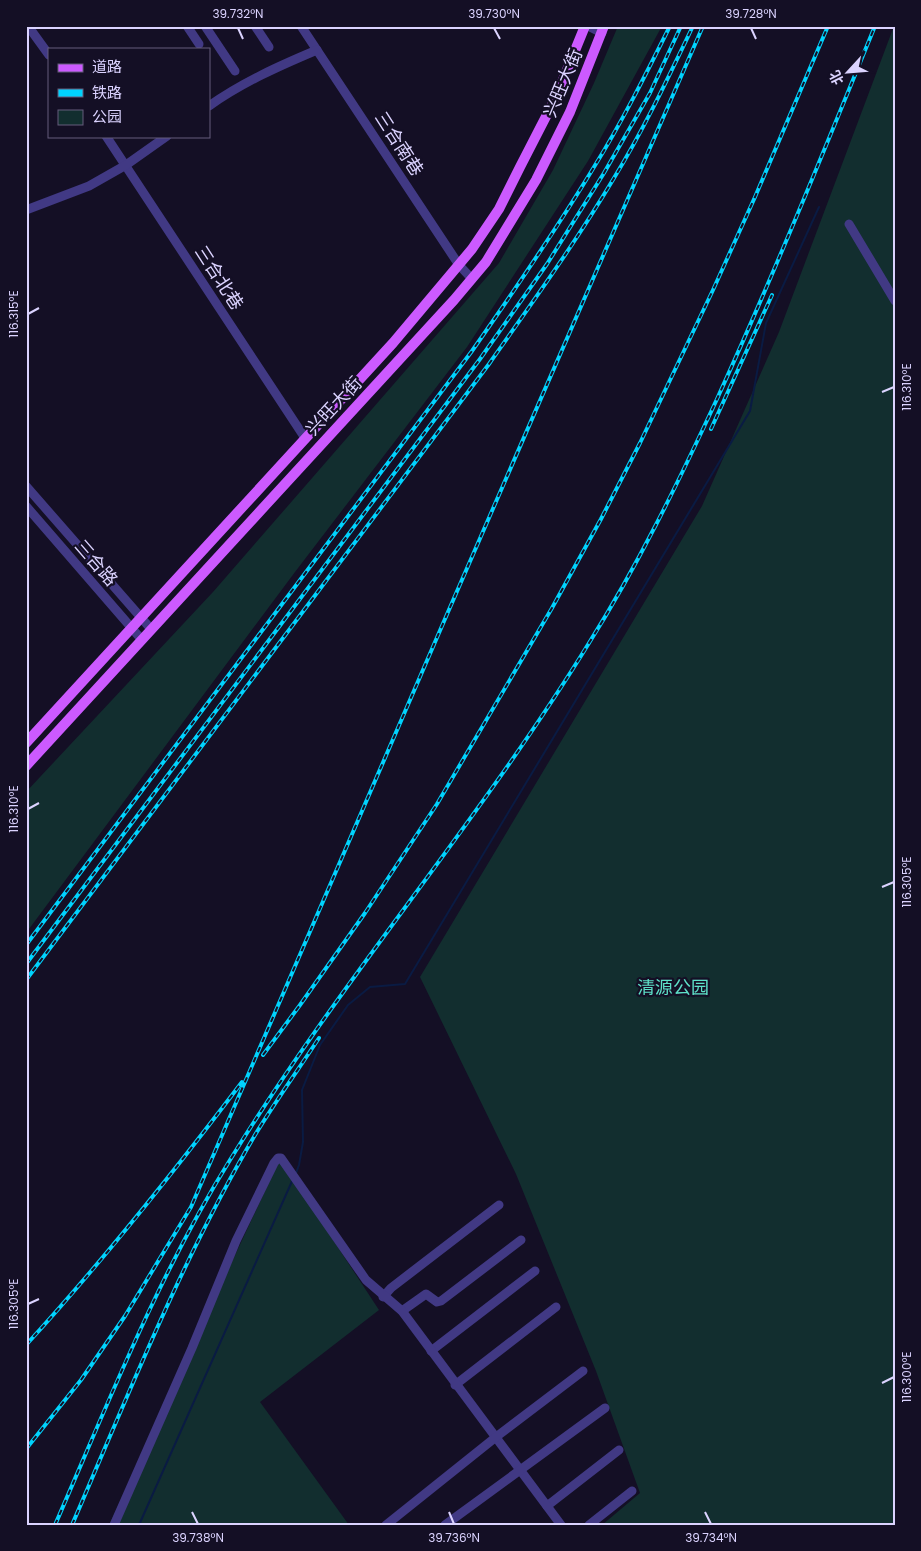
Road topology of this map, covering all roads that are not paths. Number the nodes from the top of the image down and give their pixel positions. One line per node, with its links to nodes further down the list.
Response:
1 (28, 26): 11 (street)
2 (187, 26): 8 (street)
3 (205, 26): 12 (street)
4 (255, 26): 9 (street)
5 (301, 26): 10 (street, 三合南巷)
6 (587, 26): 7 (street); 19 (main road, 兴旺大街)
7 (603, 29): 20 (main road, 兴旺大街)
8 (199, 44)
9 (269, 47)
10 (317, 50): 13 (street); 19 (street, 三合南巷)
11 (48, 54)
12 (235, 71)
13 (210, 105)
14 (107, 138): 16 (street, 三合北巷)
15 (164, 138): 16 (street)
16 (126, 165): 17 (street); 22 (street, 三合北巷)
17 (26, 210)
18 (849, 224): 21 (street)
19 (459, 265): 20 (street, 三合南巷); 22 (main road, 兴旺大街)
20 (472, 278): 27 (main road, 兴旺大街)
21 (895, 301)
22 (305, 438): 25 (main road, 兴旺大街)
23 (26, 486): 25 (street, 三合路)
24 (26, 506): 26 (street, 三合路)
25 (141, 618): 26 (main road, 兴旺大街); 27 (street, 三合路)
26 (131, 628): 28 (street, 三合路); 29 (main road, 兴旺大街)
27 (152, 629): 28 (main road, 兴旺大街)
28 (142, 640): 30 (main road, 兴旺大街)
29 (26, 743)
30 (26, 766)
31 (499, 1205): 34 (street)
32 (522, 1240): 36 (street)
33 (535, 1271): 37 (street)
34 (383, 1297): 36 (street); 46 (street)
35 (556, 1307): 39 (street)
36 (402, 1311): 37 (street)
37 (431, 1351): 39 (street)
38 (583, 1372): 41 (street)
39 (456, 1385): 41 (street)
40 (605, 1408): 43 (street)
41 (496, 1437): 43 (street); 47 (street)
42 (619, 1450): 45 (street)
43 (522, 1470): 45 (street); 48 (street)
44 (632, 1491): 50 (street)
45 (547, 1506): 49 (street)
46 (114, 1525)
47 (386, 1525)
48 (445, 1525)
49 (561, 1525)
50 (589, 1525)

